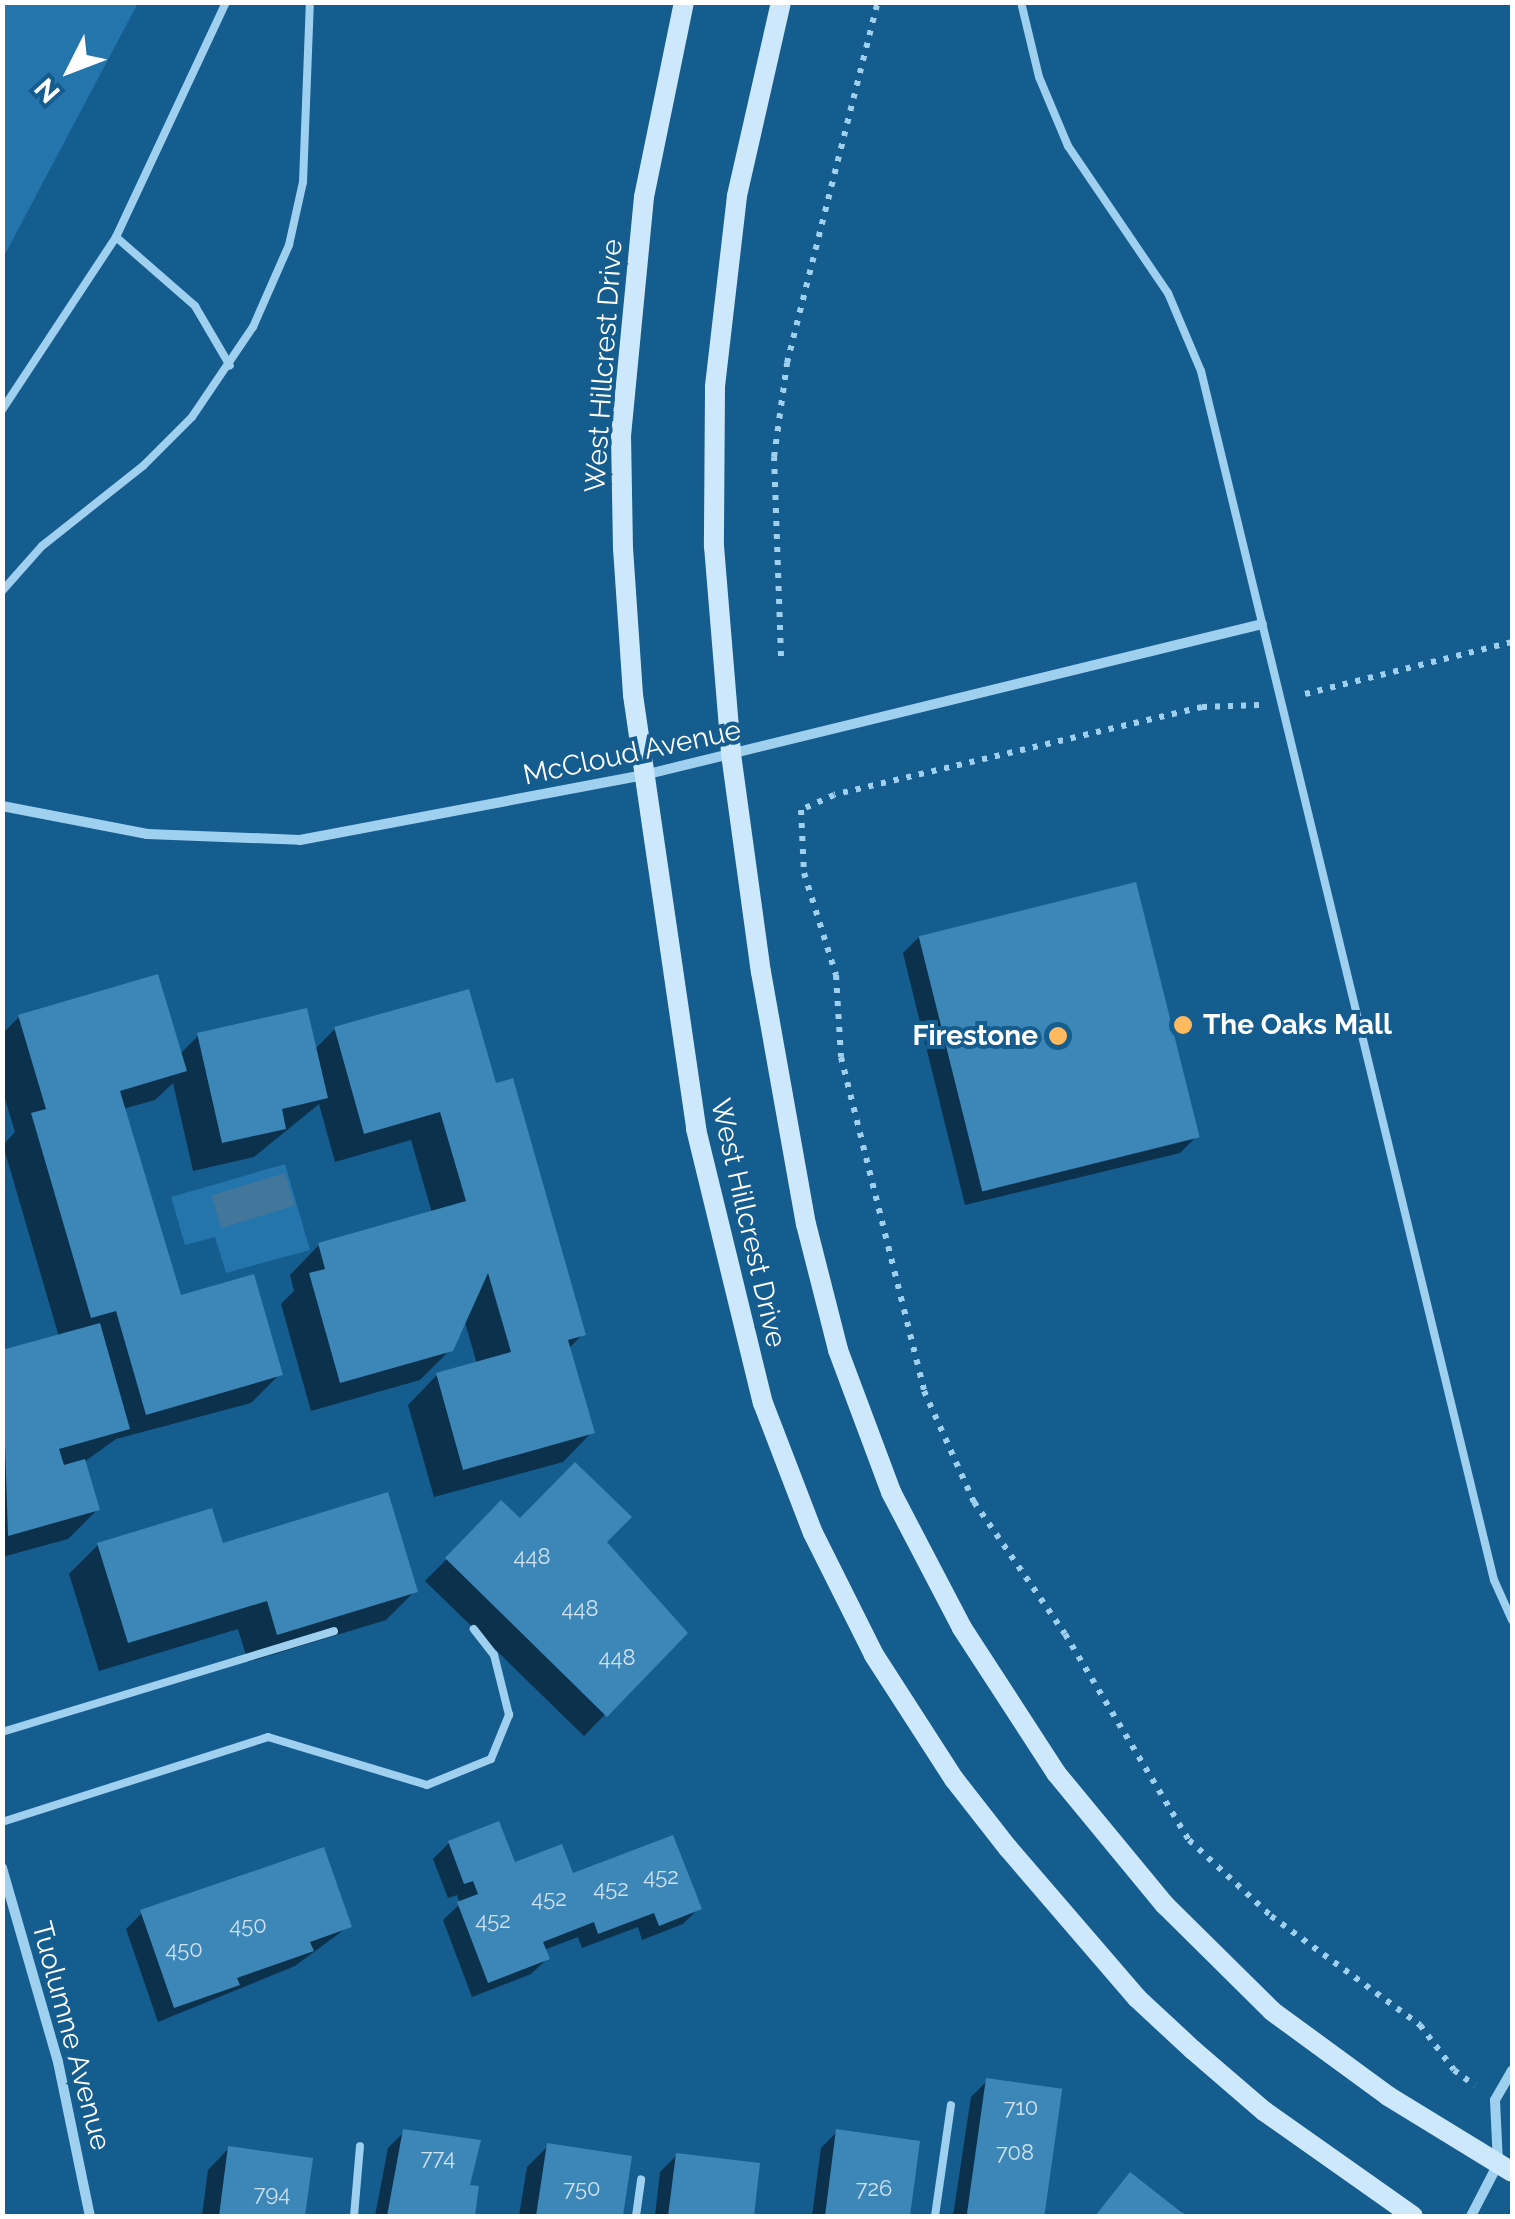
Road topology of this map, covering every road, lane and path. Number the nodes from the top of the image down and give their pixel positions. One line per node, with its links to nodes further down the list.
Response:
1 (226, 2): 7 (lane)
2 (310, 2): 8 (lane)
3 (684, 2): 17 (main road, West Hillcrest Drive)
4 (780, 2): 16 (main road, West Hillcrest Drive)
5 (878, 2): 13 (path)
6 (1021, 2): 11 (lane)
7 (116, 237): 8 (lane); 9 (lane)
8 (230, 366): 10 (lane)
9 (2, 410)
10 (2, 590)
11 (1262, 624): 16 (street, McCloud Avenue); 19 (lane)
12 (1512, 642): 14 (path)
13 (782, 656)
14 (1317, 690)
15 (1237, 711): 25 (path)
16 (731, 754): 17 (street, McCloud Avenue); 29 (main road, West Hillcrest Drive)
17 (644, 775): 18 (street, McCloud Avenue); 35 (main road, West Hillcrest Drive)
18 (2, 806)
19 (1512, 1620)
20 (474, 1629): 23 (lane)
21 (334, 1631): 22 (lane)
22 (2, 1732)
23 (2, 1822)
24 (2, 1868): 31 (street, Tuolumne Avenue)
25 (1454, 2070)
26 (1512, 2070): 29 (street)
27 (950, 2105): 34 (lane)
28 (360, 2146): 32 (lane)
29 (1508, 2164): 36 (street)
30 (641, 2180): 33 (lane)
31 (90, 2216)
32 (354, 2216)
33 (636, 2216)
34 (935, 2216)
35 (1412, 2216)
36 (1471, 2216)

